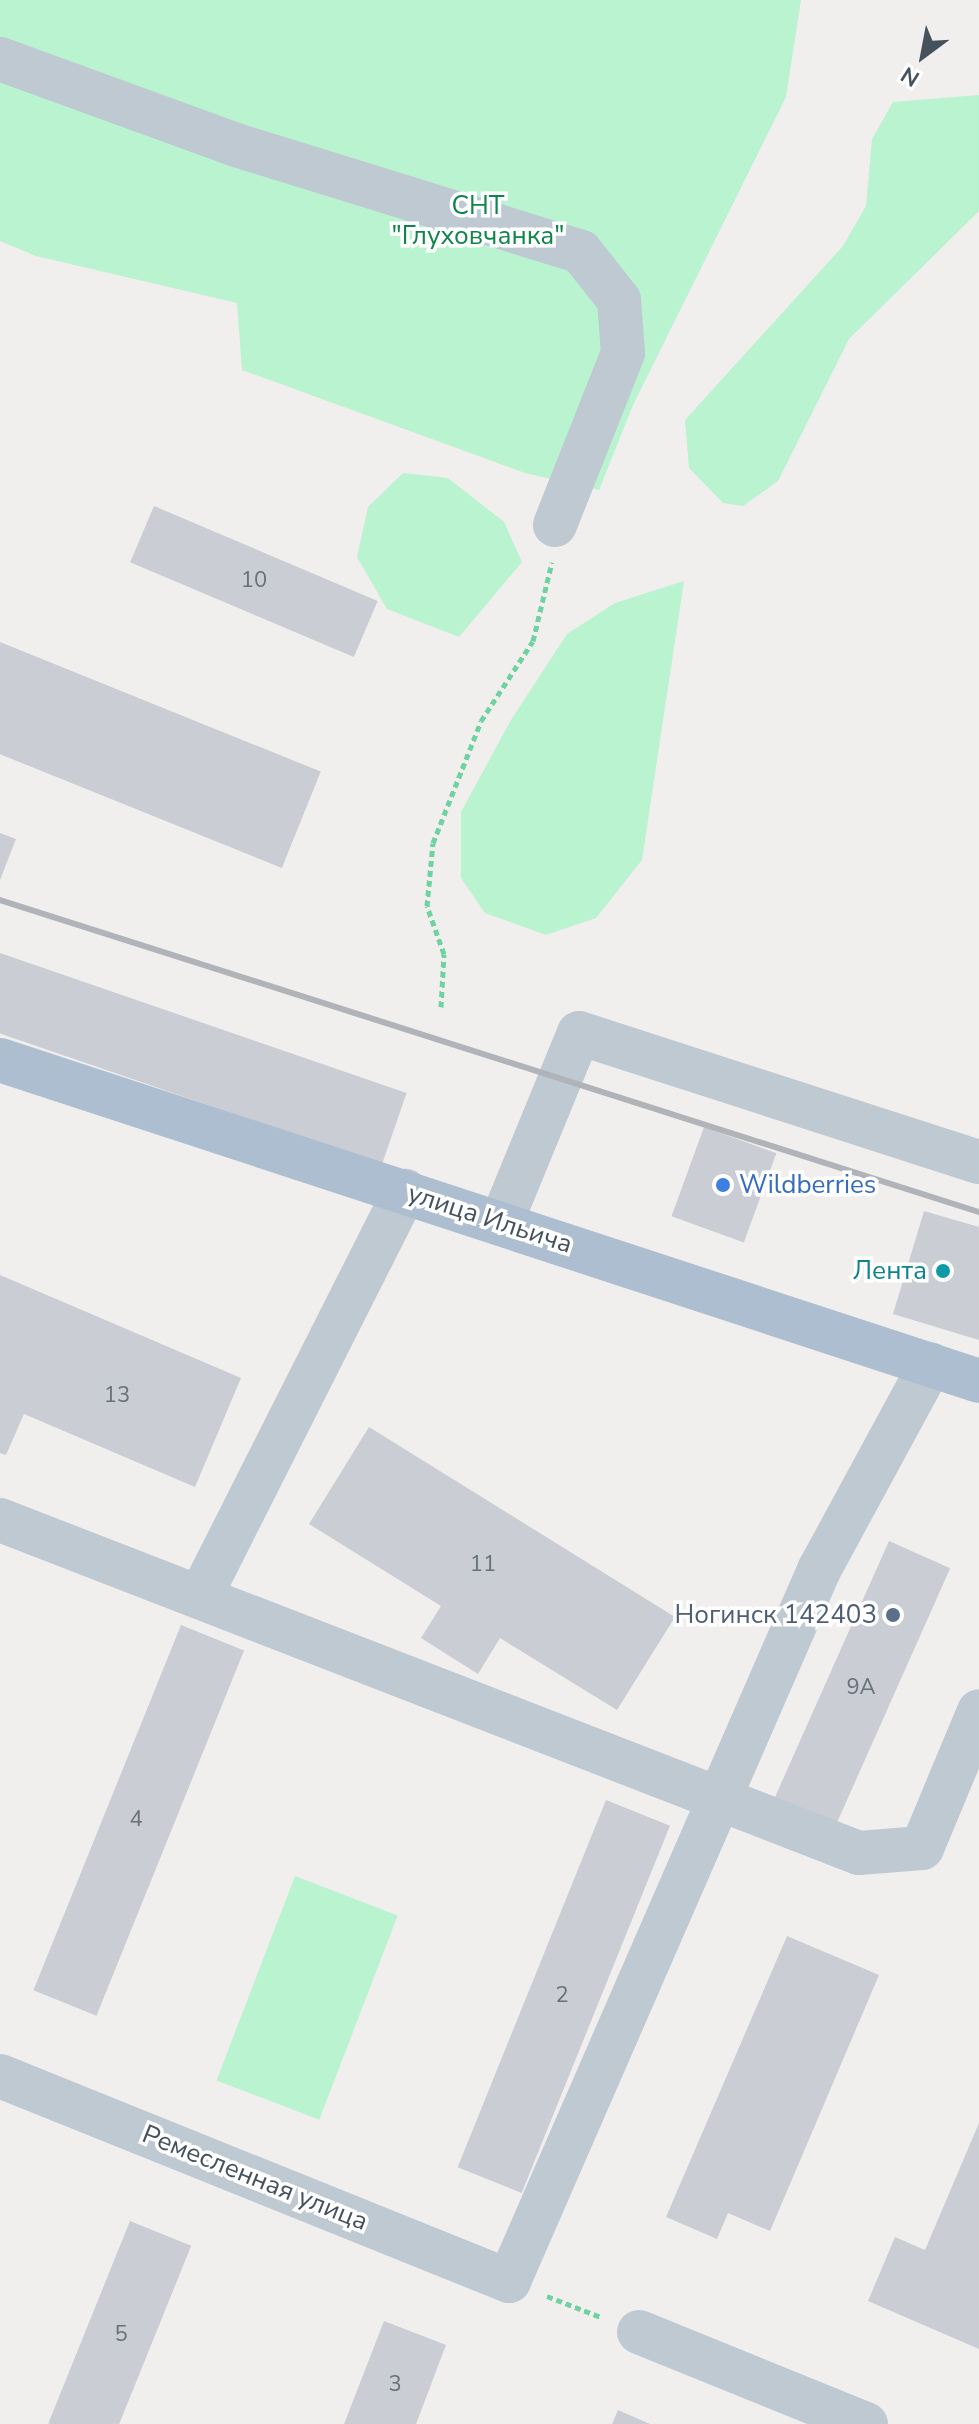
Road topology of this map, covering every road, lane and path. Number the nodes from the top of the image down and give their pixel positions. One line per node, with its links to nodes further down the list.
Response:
1 (0, 59): 2 (street)
2 (555, 525): 3 (path)
3 (441, 1007)
4 (0, 1060): 6 (main road, улица Ильича)
5 (979, 1162): 7 (street)
6 (405, 1191): 7 (main road, улица Ильича); 11 (street)
7 (501, 1223): 8 (main road, улица Ильича)
8 (931, 1364): 9 (main road, улица Ильича); 13 (street)
9 (979, 1381)
10 (0, 1520): 11 (street)
11 (201, 1595): 13 (street)
12 (974, 1736): 13 (street)
13 (713, 1801): 15 (street)
14 (0, 2076): 15 (street, Ремесленная улица)
15 (509, 2281): 16 (path)
16 (639, 2332): 17 (street)
17 (866, 2424)

